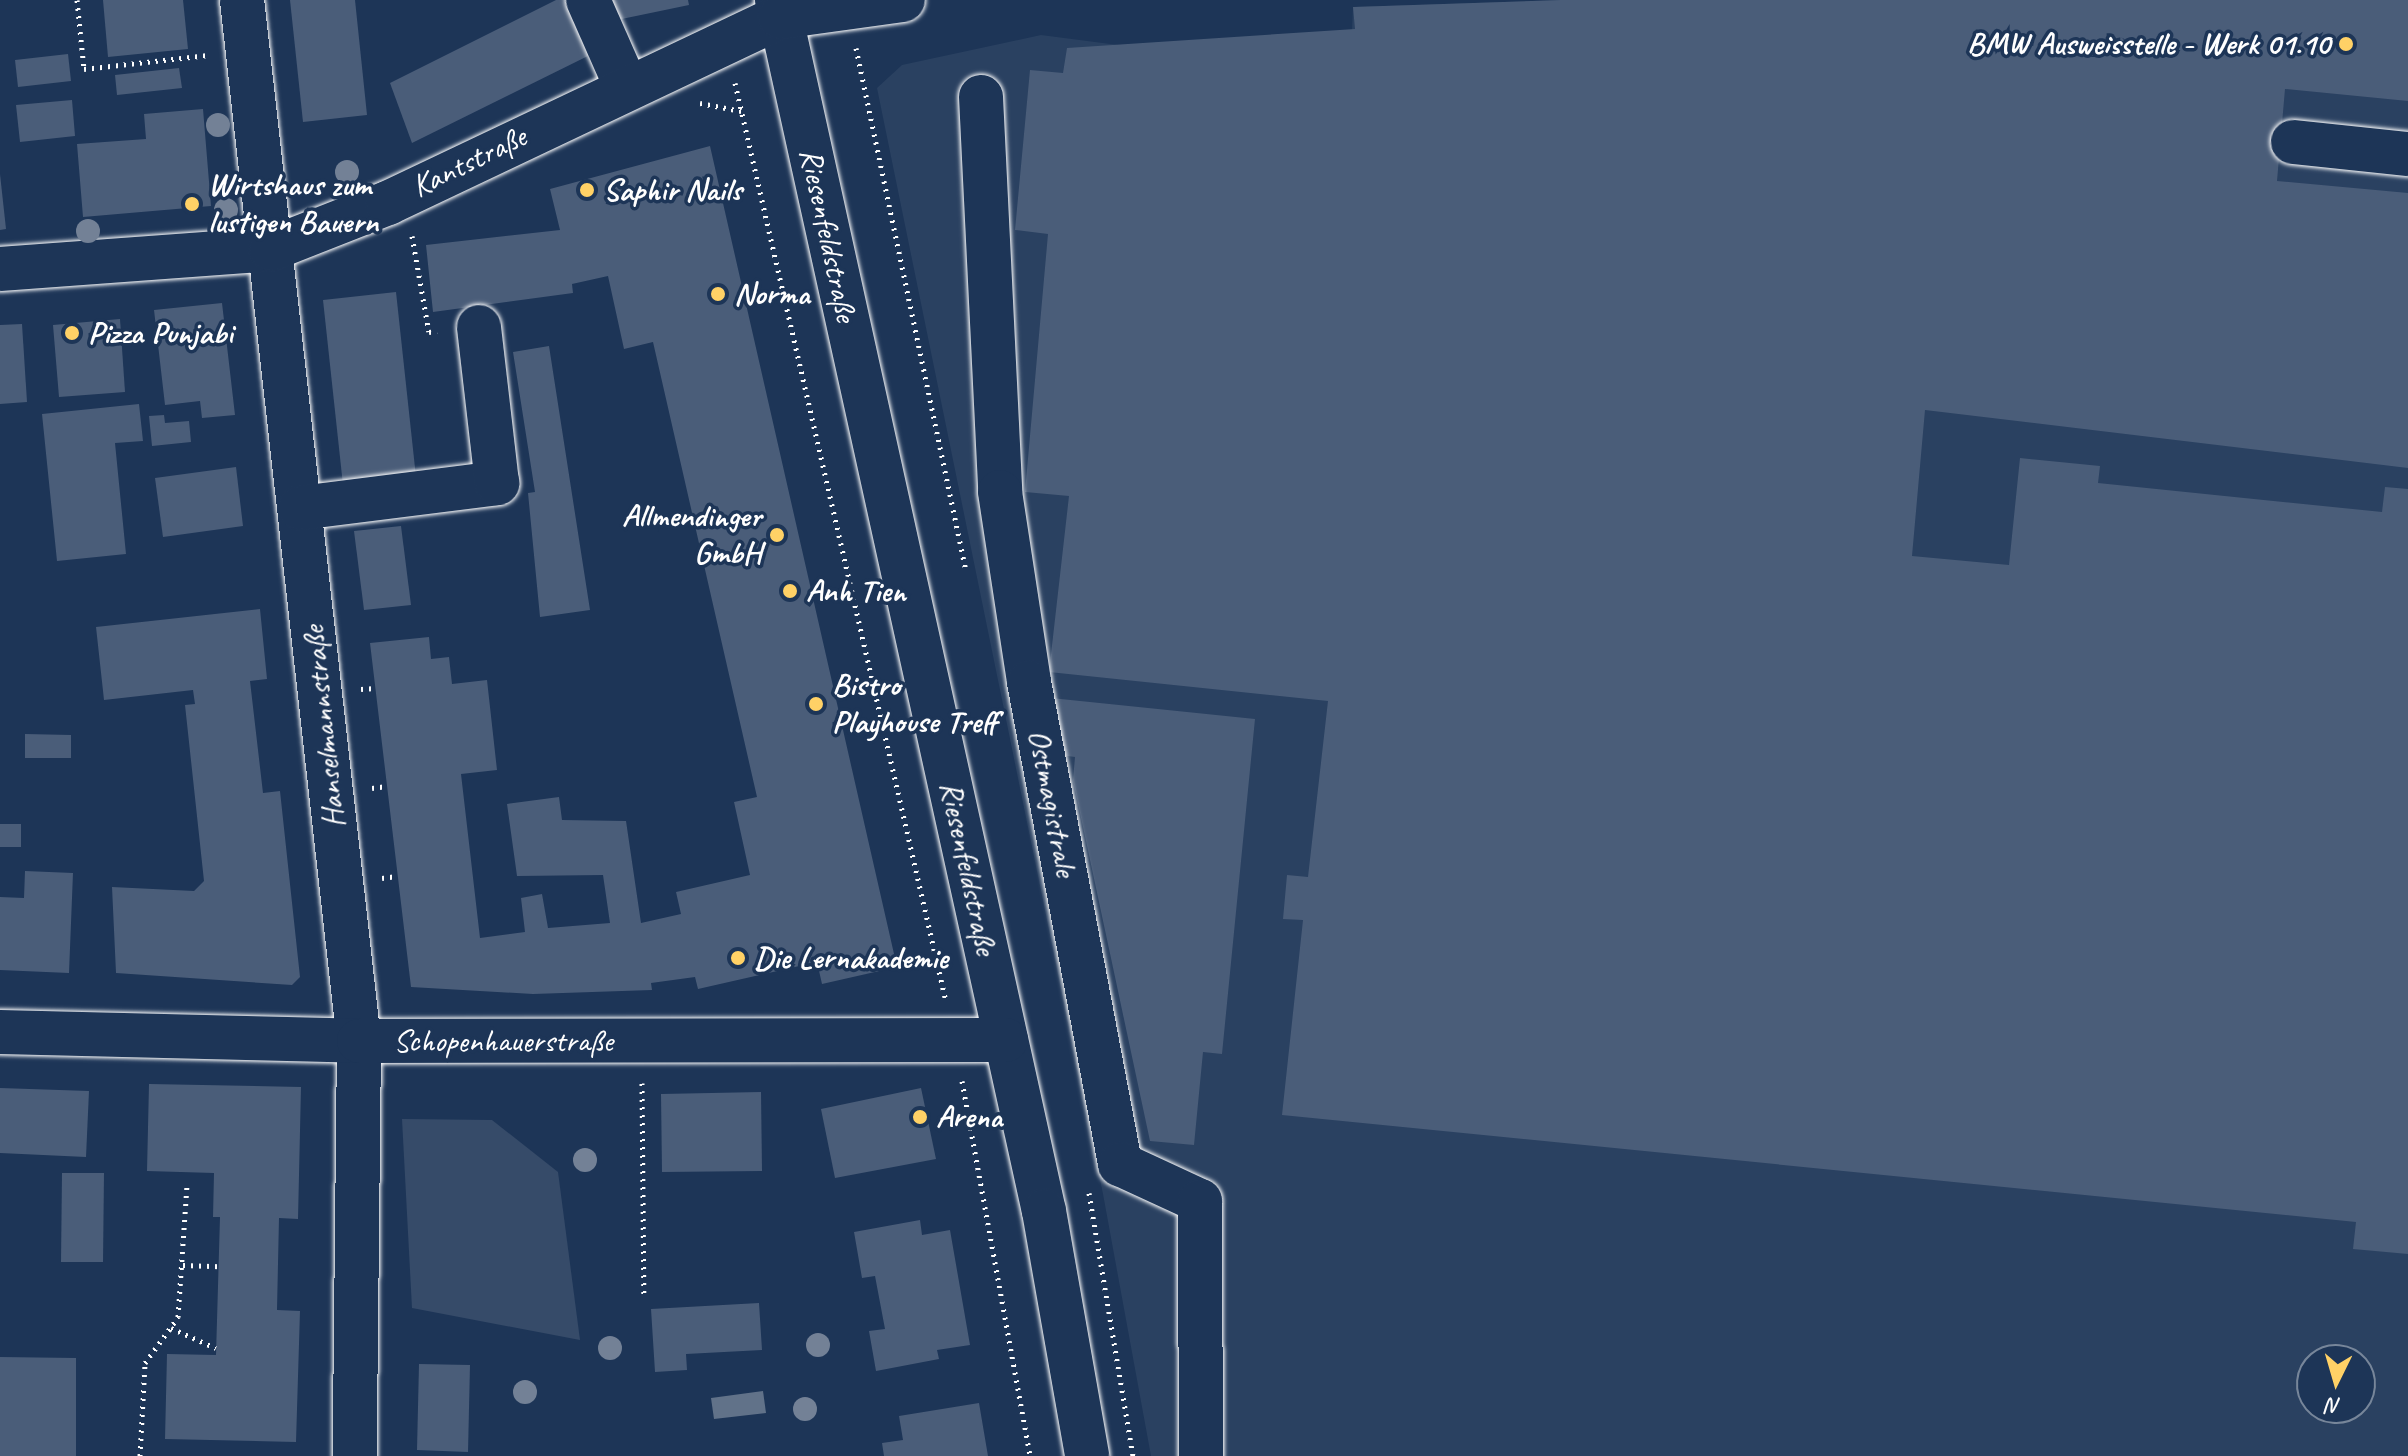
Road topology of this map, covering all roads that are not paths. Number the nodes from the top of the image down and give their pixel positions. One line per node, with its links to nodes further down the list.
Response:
1 (242, 0): 9 (street, Hanselmannstraße)
2 (588, 0): 5 (street)
3 (903, 0): 4 (street, Kantstraße)
4 (778, 8): 5 (street, Kantstraße); 14 (street, Riesenfeldstraße)
5 (626, 86): 9 (street, Kantstraße)
6 (981, 97): 18 (street, Ostmagistrale)
7 (2293, 142): 8 (street)
8 (2408, 154)
9 (271, 249): 10 (street, Kantstraße); 12 (street, Hanselmannstraße)
10 (0, 269)
11 (479, 327): 12 (street)
12 (300, 508): 15 (street, Hanselmannstraße)
13 (0, 1032): 15 (street, Schopenhauerstraße)
14 (1006, 1040): 15 (street, Schopenhauerstraße); 17 (street, Riesenfeldstraße)
15 (359, 1041): 16 (street, Hanselmannstraße)
16 (355, 1456)
17 (1087, 1456)
18 (1201, 1456)

